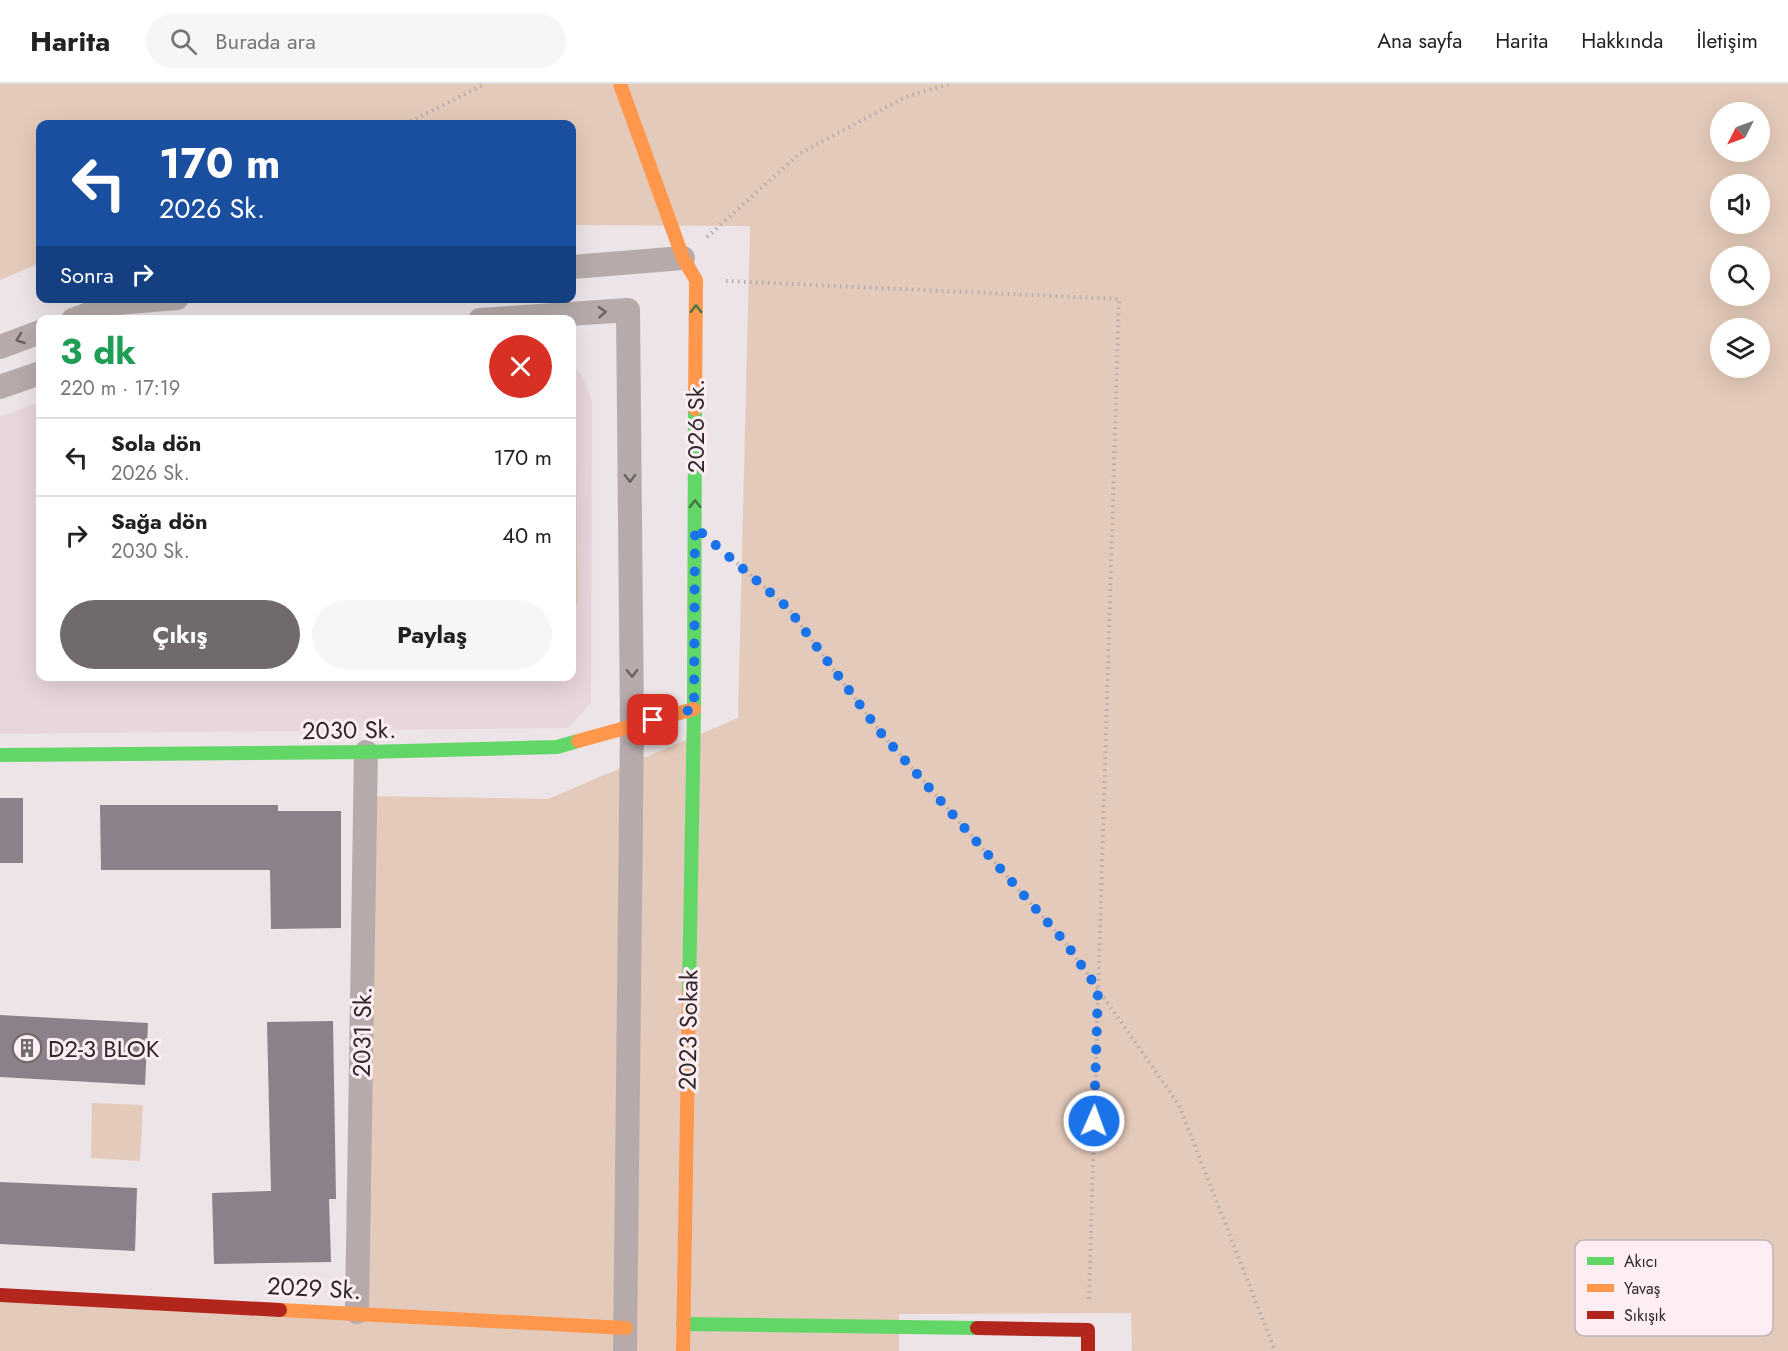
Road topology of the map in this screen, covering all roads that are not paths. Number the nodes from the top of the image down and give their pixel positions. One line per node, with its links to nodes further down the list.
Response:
1 (620, 84): 2 (street)
2 (683, 258): 3 (street); 11 (street, 2026 Sk., one-way to 2)
3 (576, 267)
4 (117, 303): 5 (street)
5 (86, 315)
6 (554, 315): 12 (street, one-way to 12)
7 (36, 333): 8 (street, one-way to 8)
8 (0, 346)
9 (36, 374): 10 (street)
10 (0, 387)
11 (694, 709): 12 (street, 2030 Sk.); 17 (street, 2023 Sokak)
12 (632, 725): 13 (street, 2030 Sk.); 18 (street)
13 (366, 752): 14 (street, 2030 Sk.); 16 (street, 2031 Sk.)
14 (0, 755)
15 (0, 1295): 16 (street, 2029 Sk.)
16 (357, 1312): 18 (street, 2029 Sk.)
17 (683, 1324): 19 (street, 2023 Sokak); 20 (street)
18 (626, 1340)
19 (683, 1351)
20 (1088, 1351)

